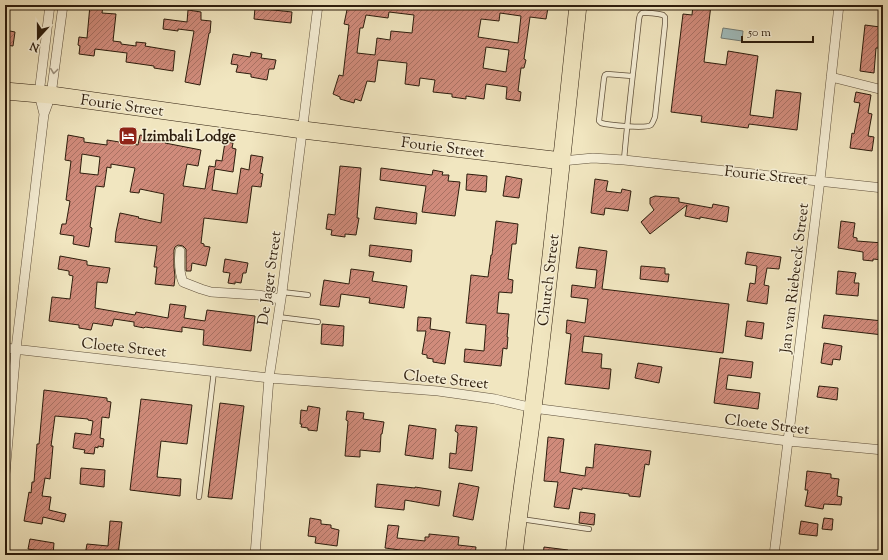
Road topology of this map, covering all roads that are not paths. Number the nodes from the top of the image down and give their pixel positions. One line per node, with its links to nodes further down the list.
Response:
1 (50, 5): 10 (street)
2 (63, 5): 10 (street, one-way to 10)
3 (318, 5): 12 (street, De Jager Street)
4 (578, 5): 14 (highway, Church Street)
5 (839, 5): 7 (street, Jan van Riebeeck Street)
6 (632, 76): 11 (lane); 11 (lane); 11 (lane)
7 (831, 77): 8 (street); 15 (street, Jan van Riebeeck Street)
8 (883, 90)
9 (5, 91): 10 (highway, Fourie Street)
10 (45, 95): 12 (highway, Fourie Street); 23 (street)
11 (626, 126): 13 (lane)
12 (303, 130): 14 (highway, Fourie Street); 18 (street, De Jager Street)
13 (624, 160): 14 (street, Fourie Street); 15 (street, Fourie Street)
14 (562, 161): 26 (highway, Church Street)
15 (820, 180): 16 (street, Fourie Street); 27 (street, Jan van Riebeeck Street)
16 (883, 188)
17 (180, 251): 18 (street)
18 (281, 295): 19 (lane); 20 (street, De Jager Street)
19 (308, 295)
20 (278, 317): 21 (lane); 25 (street, De Jager Street)
21 (318, 322)
22 (5, 348): 23 (street, Cloete Street)
23 (16, 349): 24 (street, Cloete Street); 29 (street)
24 (214, 371): 25 (street, Cloete Street); 30 (lane)
25 (269, 378): 26 (street, Cloete Street); 33 (street, De Jager Street)
26 (533, 408): 27 (street, Cloete Street); 31 (highway, Church Street)
27 (788, 441): 28 (street, Cloete Street); 35 (street, Jan van Riebeeck Street)
28 (883, 450)
29 (5, 474)
30 (199, 497)
31 (518, 518): 32 (lane); 34 (highway, Church Street)
32 (589, 529)
33 (255, 555)
34 (514, 555)
35 (774, 555)

